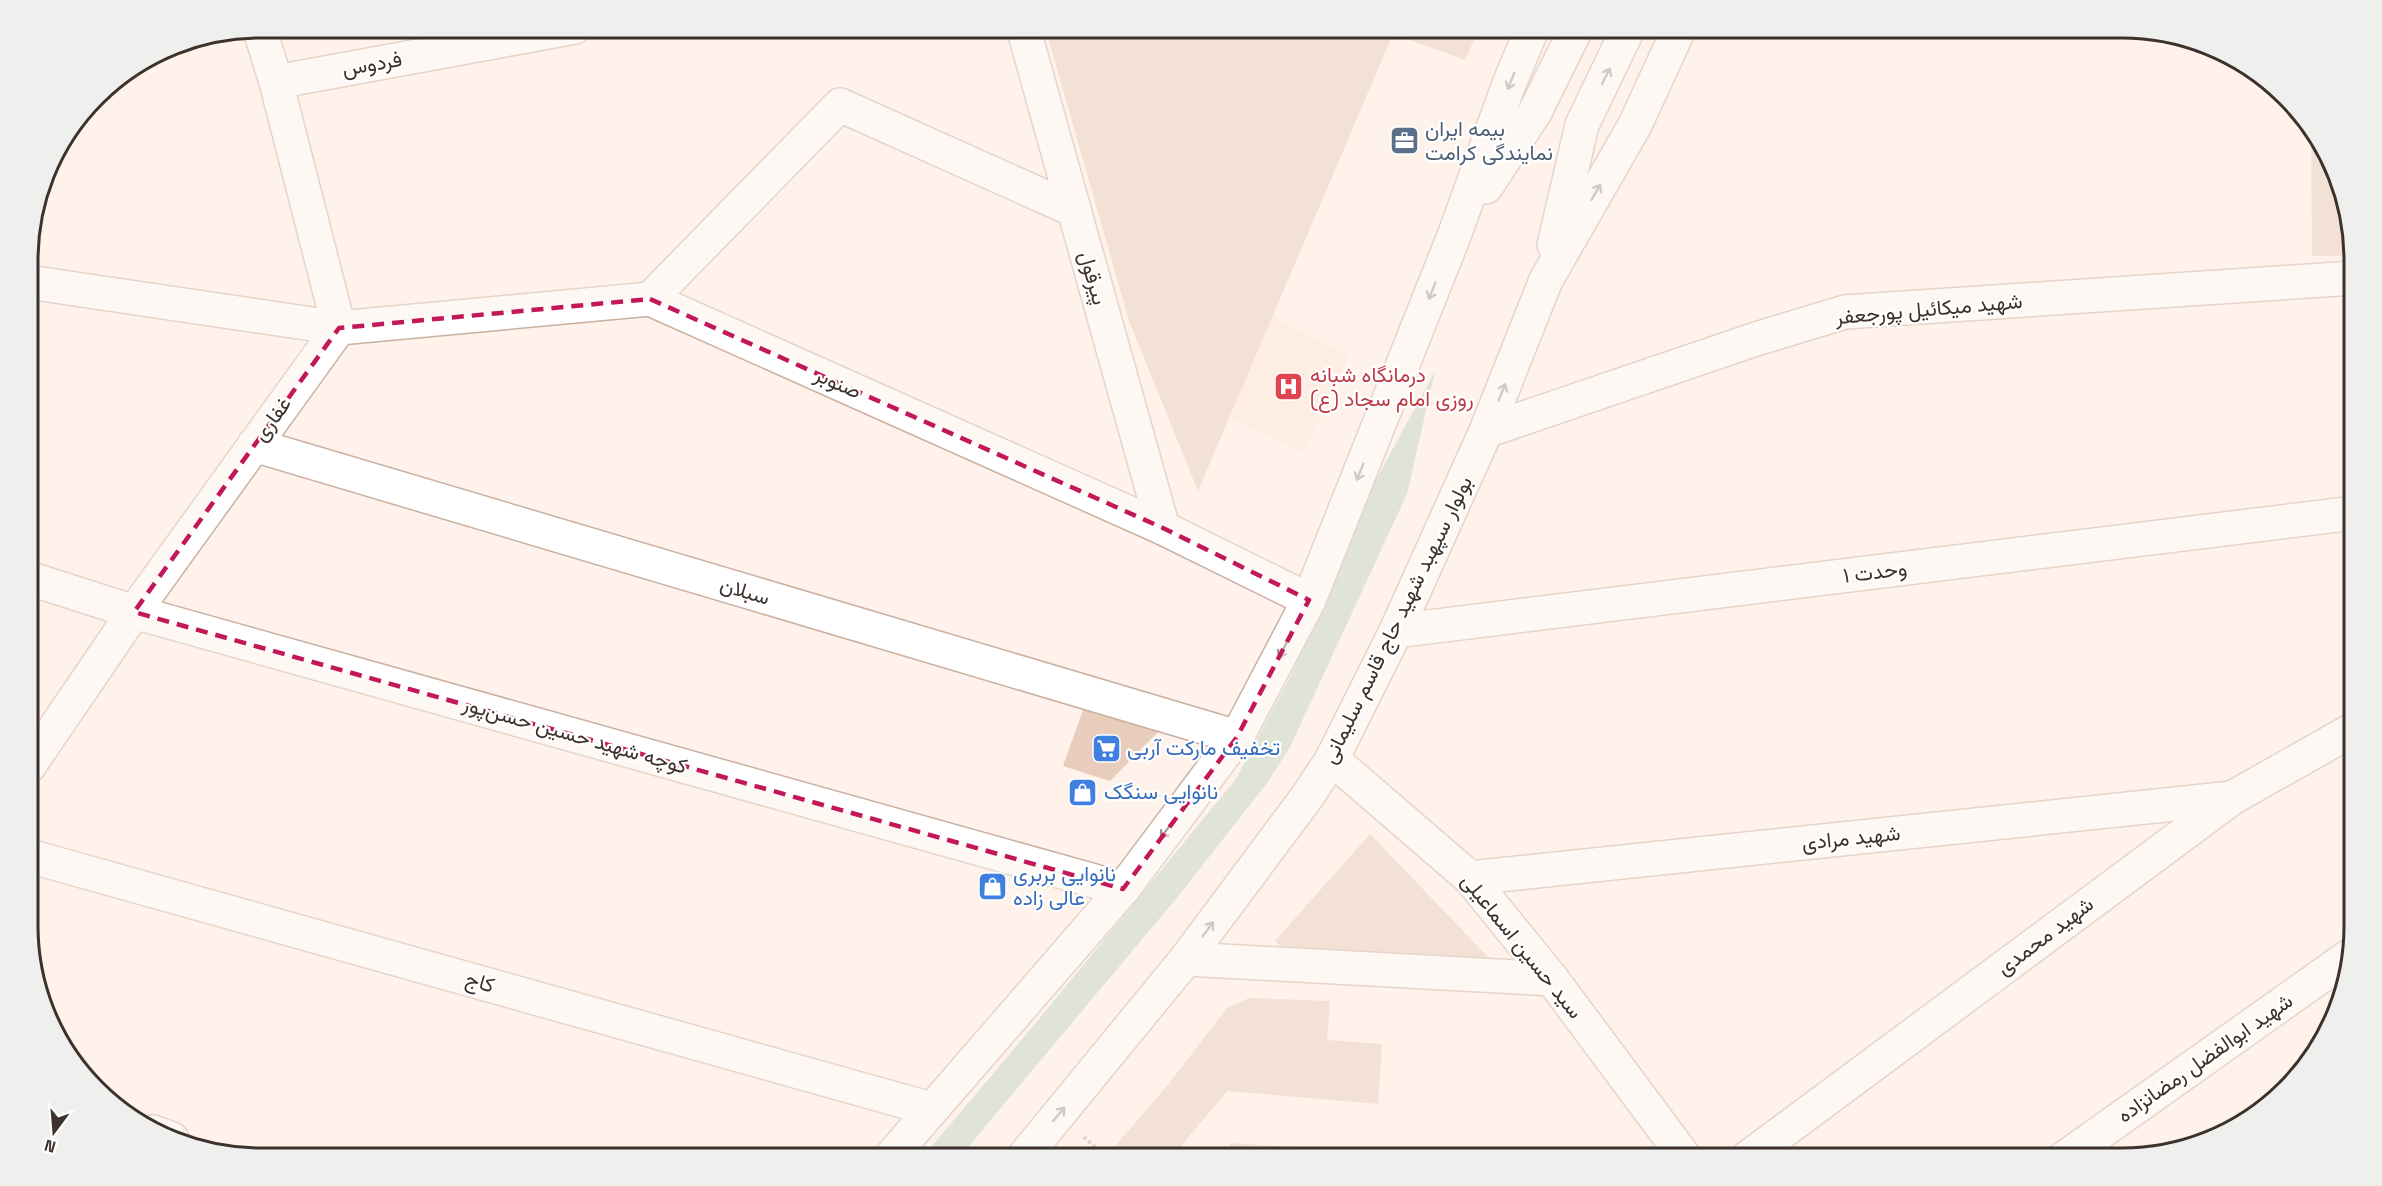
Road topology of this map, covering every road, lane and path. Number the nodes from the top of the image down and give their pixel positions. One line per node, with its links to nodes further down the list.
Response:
1 (262, 38): 8 (street)
2 (515, 38): 8 (street, فردوس)
3 (1026, 38): 9 (street, پیرقول)
4 (1528, 38): 10 (street, one-way to 10)
5 (1571, 38): 10 (street)
6 (1624, 38): 12 (street, one-way to 6)
7 (1675, 38): 12 (street, one-way to 7)
8 (276, 82): 15 (street)
9 (1074, 210): 14 (street); 19 (street, پیرقول)
10 (1454, 236): 21 (street, one-way to 21)
11 (2344, 279): 16 (street, شهید میکائیل پورجعفر)
12 (1546, 280): 16 (street, بولوار سپهبد شهید حاج قاسم سلیمانی, one-way to 12)
13 (38, 283): 15 (street, صنوبر)
14 (650, 299): 15 (street, صنوبر); 19 (street, صنوبر)
15 (339, 328): 17 (street, غفاری)
16 (1486, 431): 23 (street, بولوار سپهبد شهید حاج قاسم سلیمانی)
17 (254, 445): 22 (street, غفاری); 25 (street, سبلان)
18 (2344, 514): 23 (street, وحدت ۱)
19 (1163, 528): 21 (street, صنوبر)
20 (38, 581): 22 (street, کوچه شهید حسین حسن‌پور)
21 (1309, 600): 25 (street, one-way to 25)
22 (134, 612): 26 (street, غفاری); 31 (street, کوچه شهید حسین حسن‌پور)
23 (1396, 631): 27 (street, بولوار سپهبد شهید حاج قاسم سلیمانی)
24 (2344, 735): 28 (street, شهید محمدی)
25 (1237, 737): 31 (street, one-way to 31)
26 (38, 753)
27 (1332, 759): 30 (street, سید حسین اسماعیلی); 32 (street, بولوار سپهبد شهید حاج قاسم سلیمانی, one-way to 27)
28 (2232, 798): 30 (street, شهید مرادی); 39 (street, شهید محمدی)
29 (38, 859): 35 (street, کاج)
30 (1470, 878): 34 (street, سید حسین اسماعیلی)
31 (1122, 889): 35 (street)
32 (1186, 959): 34 (street); 37 (street, بولوار سپهبد شهید حاج قاسم سلیمانی, one-way to 32)
33 (2342, 961): 40 (street, شهید ابوالفضل رمضانزاده)
34 (1552, 979): 38 (street, سید حسین اسماعیلی)
35 (931, 1109): 36 (street)
36 (898, 1148)
37 (1031, 1148)
38 (1678, 1148)
39 (1761, 1148)
40 (2078, 1148)

